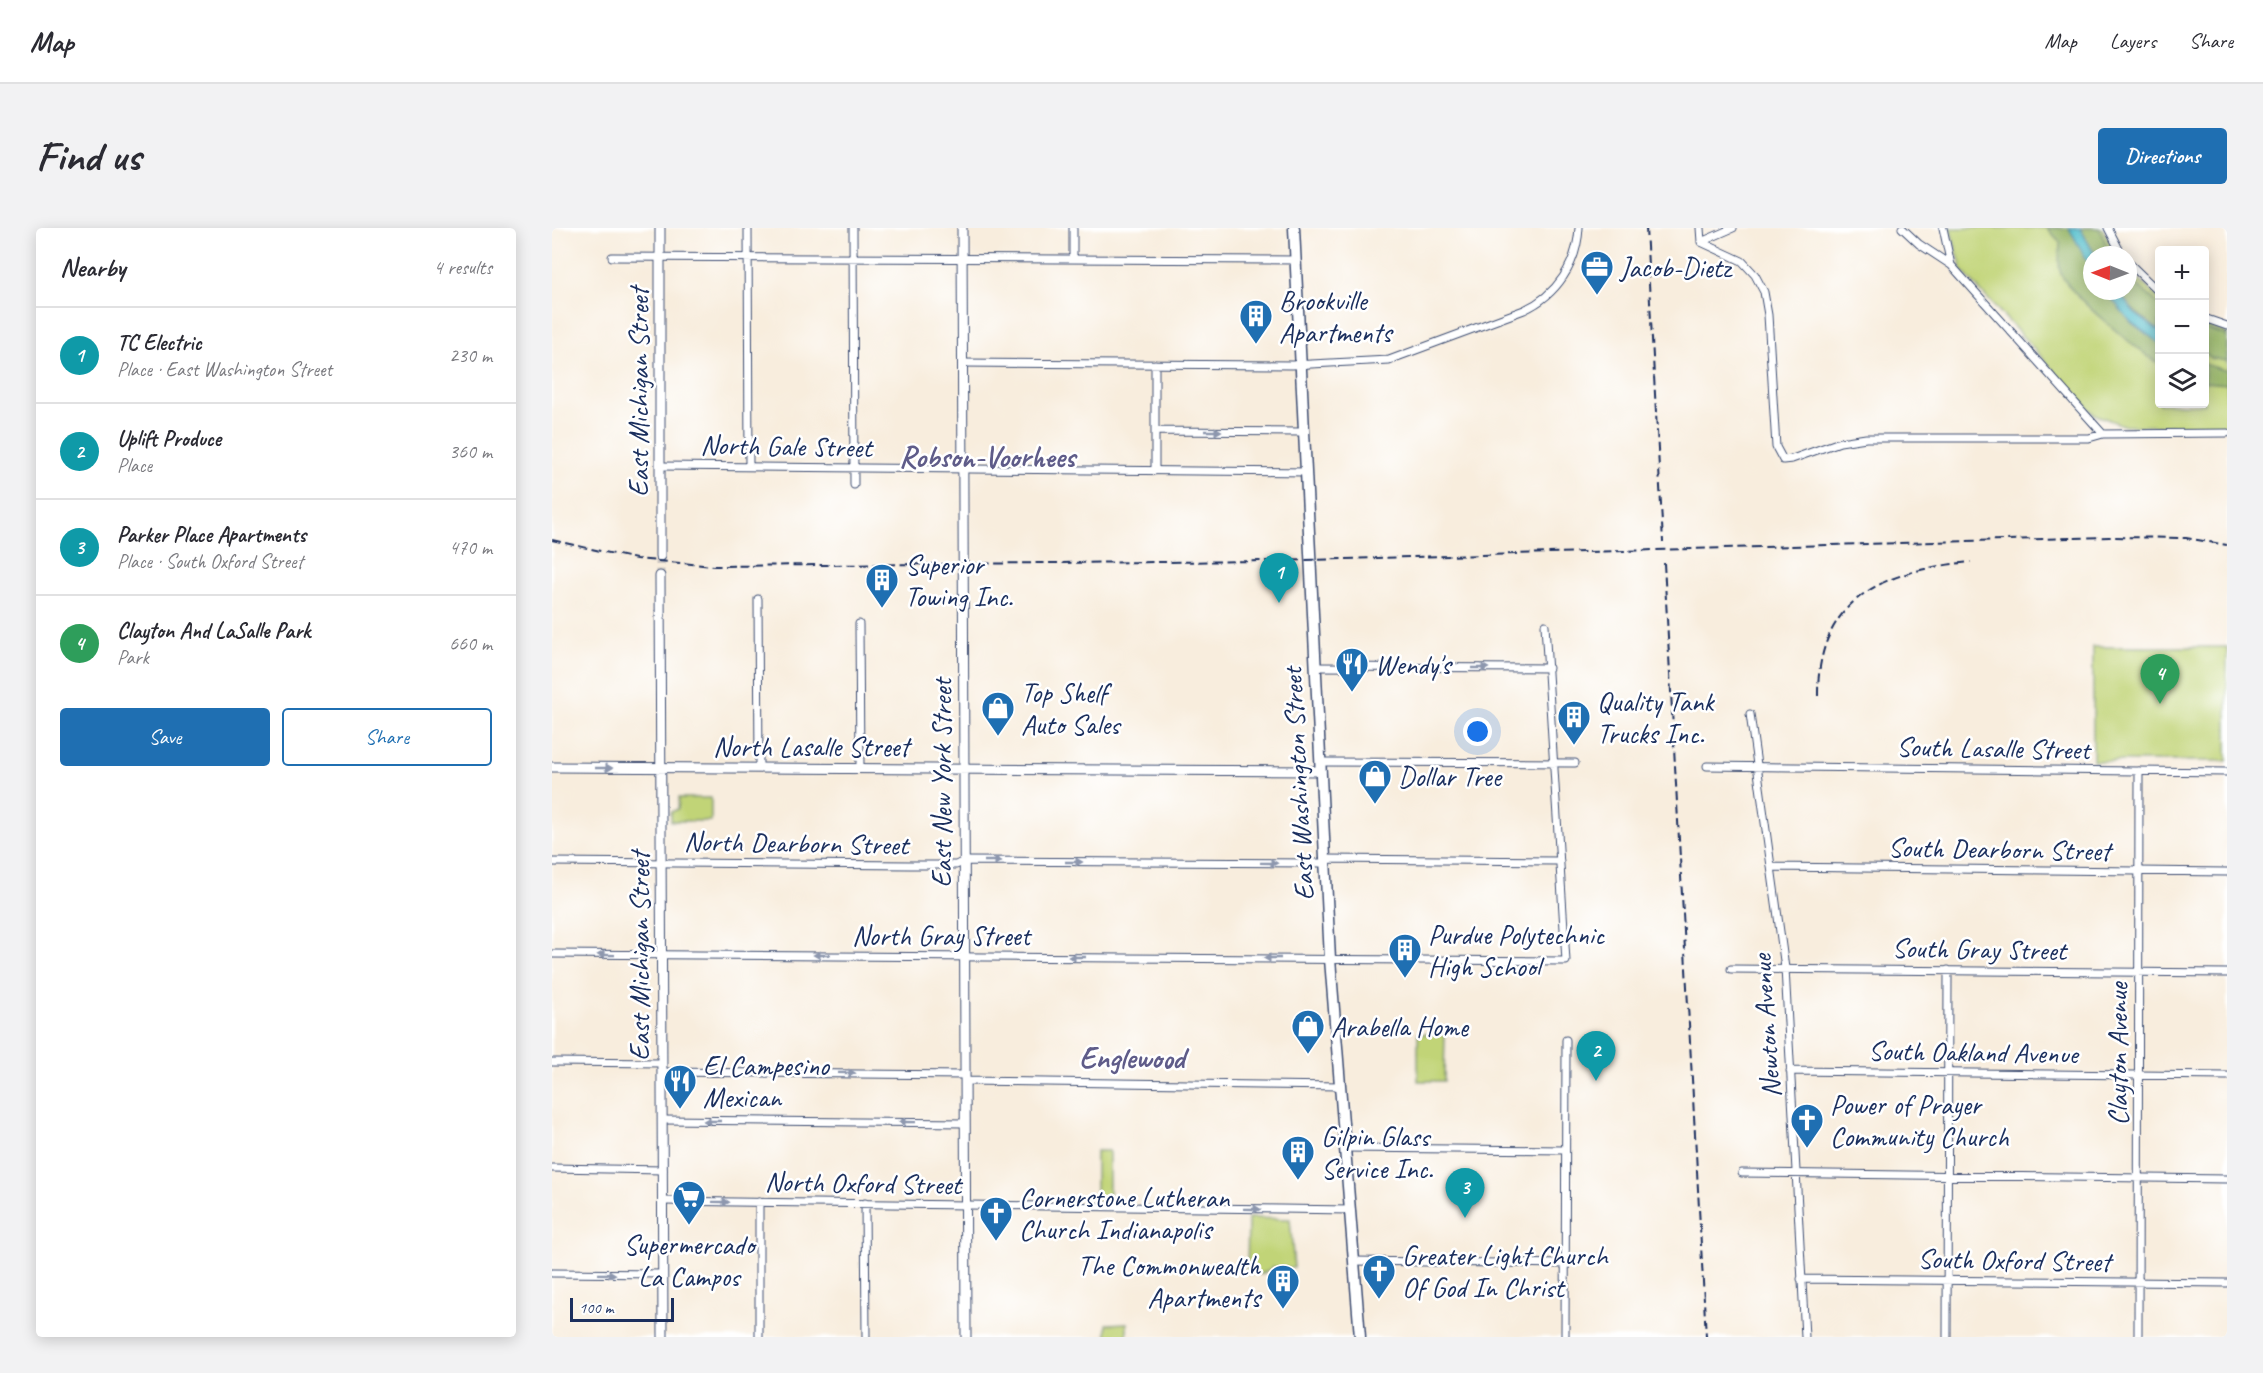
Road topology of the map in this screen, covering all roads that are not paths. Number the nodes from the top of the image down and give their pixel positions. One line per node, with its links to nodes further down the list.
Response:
1 (660, 228): 16 (main road, East Michigan Street)
2 (748, 228): 17 (street)
3 (853, 228): 18 (street)
4 (962, 228): 19 (main road, East New York Street)
5 (1073, 228): 20 (street)
6 (1294, 228): 21 (main road, East Washington Street)
7 (1579, 228): 29 (street)
8 (1700, 228): 13 (street)
9 (1733, 228): 13 (street)
10 (1902, 228): 22 (street)
11 (1943, 228): 22 (street)
12 (2108, 228): 14 (street)
13 (1701, 242): 33 (street)
14 (2117, 246)
15 (612, 257): 16 (street)
16 (660, 257): 17 (street); 34 (main road, East Michigan Street)
17 (748, 257): 18 (street); 35 (street)
18 (854, 257): 19 (street); 36 (street)
19 (962, 258): 20 (street); 27 (main road, East New York Street)
20 (1073, 258): 21 (street)
21 (1296, 260): 29 (main road, East Washington Street)
22 (1951, 265): 33 (street)
23 (2137, 271): 24 (street)
24 (2155, 288)
25 (2209, 319): 26 (street)
26 (2227, 326)
27 (963, 363): 28 (street); 37 (main road, East New York Street)
28 (1155, 364): 29 (street); 30 (street)
29 (1301, 364): 31 (main road, East Washington Street)
30 (1155, 431): 31 (street, one-way to 31); 38 (street)
31 (1305, 432): 39 (main road, East Washington Street)
32 (2227, 433): 33 (street)
33 (2103, 434)
34 (660, 466): 35 (street, North Gale Street); 41 (main road, East Michigan Street)
35 (749, 467): 36 (street, North Gale Street)
36 (854, 468): 37 (street, North Gale Street); 40 (street)
37 (963, 470): 38 (street, North Gale Street); 58 (main road, East New York Street)
38 (1155, 471): 39 (street, North Gale Street)
39 (1306, 472): 46 (main road, East Washington Street)
40 (854, 485)
41 (660, 555)
42 (660, 576): 55 (main road, East Michigan Street)
43 (758, 599): 56 (street)
44 (859, 624): 57 (street)
45 (1545, 625): 47 (street)
46 (1316, 667): 47 (street, one-way to 47); 53 (main road, East Washington Street)
47 (1549, 668): 50 (street)
48 (1750, 714): 54 (street, Newton Avenue)
49 (1575, 763): 50 (street)
50 (1555, 764): 53 (street); 63 (street)
51 (1707, 766): 54 (street, South Lasalle Street)
52 (552, 767): 55 (main road, North Lasalle Street, one-way to 55)
53 (1321, 767): 58 (main road, North Lasalle Street); 62 (main road, East Washington Street)
54 (1758, 767): 59 (street, South Lasalle Street); 66 (street, Newton Avenue)
55 (661, 768): 56 (main road, North Lasalle Street); 65 (main road, East Michigan Street)
56 (759, 768): 57 (main road, North Lasalle Street)
57 (860, 768): 58 (main road, North Lasalle Street)
58 (963, 769): 61 (main road, East New York Street)
59 (2139, 771): 60 (street, South Lasalle Street); 67 (street, Clayton Avenue)
60 (2227, 772)
61 (964, 861): 62 (street, North Dearborn Street, one-way to 62); 65 (street, North Dearborn Street); 71 (main road, East New York Street)
62 (1326, 861): 63 (street); 72 (main road, East Washington Street)
63 (1560, 861): 72 (street)
64 (552, 862): 65 (street, North Dearborn Street)
65 (662, 862): 70 (main road, East Michigan Street)
66 (1771, 867): 67 (street, South Dearborn Street); 73 (street, Newton Avenue)
67 (2138, 871): 68 (street, South Dearborn Street); 76 (street, Clayton Avenue)
68 (2227, 872)
69 (552, 954): 70 (street, North Gray Street, one-way to 69)
70 (662, 955): 71 (street, North Gray Street, one-way to 70); 80 (main road, East Michigan Street)
71 (964, 956): 72 (street, North Gray Street, one-way to 71); 85 (main road, East New York Street)
72 (1330, 959): 86 (main road, East Washington Street)
73 (1785, 968): 74 (street, South Gray Street); 75 (street, South Gray Street); 81 (street, Newton Avenue)
74 (1731, 969)
75 (1948, 970): 76 (street, South Gray Street); 82 (street)
76 (2138, 972): 77 (street, South Gray Street); 83 (street, Clayton Avenue)
77 (2227, 973)
78 (1566, 1040): 90 (street)
79 (552, 1062): 80 (street)
80 (662, 1067): 85 (street, one-way to 85); 87 (main road, East Michigan Street)
81 (1790, 1071): 82 (street, South Oakland Avenue); 94 (street, Newton Avenue)
82 (1947, 1073): 83 (street, South Oakland Avenue); 95 (street)
83 (2138, 1075): 84 (street, South Oakland Avenue); 96 (street, Clayton Avenue)
84 (2227, 1076)
85 (965, 1078): 86 (street); 88 (main road, East New York Street)
86 (1341, 1086): 89 (main road, East Washington Street)
87 (663, 1120): 88 (street, one-way to 87); 92 (main road, East Michigan Street)
88 (966, 1123): 101 (main road, East New York Street)
89 (1345, 1148): 90 (street); 102 (main road, East Washington Street)
90 (1565, 1150): 104 (street)
91 (552, 1168): 92 (street)
92 (663, 1170): 98 (main road, East Michigan Street)
93 (1742, 1173): 94 (street)
94 (1796, 1174): 95 (street); 107 (street, Newton Avenue)
95 (1947, 1176): 96 (street); 108 (street)
96 (2138, 1178): 97 (street); 109 (street, Clayton Avenue)
97 (2227, 1179)
98 (663, 1201): 99 (street, North Oxford Street, one-way to 99); 106 (main road, East Michigan Street)
99 (759, 1202): 100 (street, North Oxford Street); 112 (street)
100 (865, 1203): 101 (street, North Oxford Street); 113 (street)
101 (966, 1205): 102 (street, North Oxford Street, one-way to 102); 114 (main road, East New York Street)
102 (1350, 1210): 103 (main road, East Washington Street)
103 (1354, 1261): 104 (street); 115 (main road, East Washington Street)
104 (1565, 1264): 116 (street)
105 (552, 1273): 106 (street, one-way to 106)
106 (663, 1274): 111 (main road, East Michigan Street)
107 (1802, 1279): 108 (street, South Oxford Street); 117 (street, Newton Avenue)
108 (1948, 1280): 109 (street, South Oxford Street); 118 (street)
109 (2138, 1282): 110 (street, South Oxford Street); 119 (street, Clayton Avenue)
110 (2227, 1283)
111 (663, 1337)
112 (759, 1337)
113 (866, 1337)
114 (966, 1337)
115 (1360, 1337)
116 (1565, 1337)
117 (1804, 1337)
118 (1947, 1337)
119 (2138, 1337)

